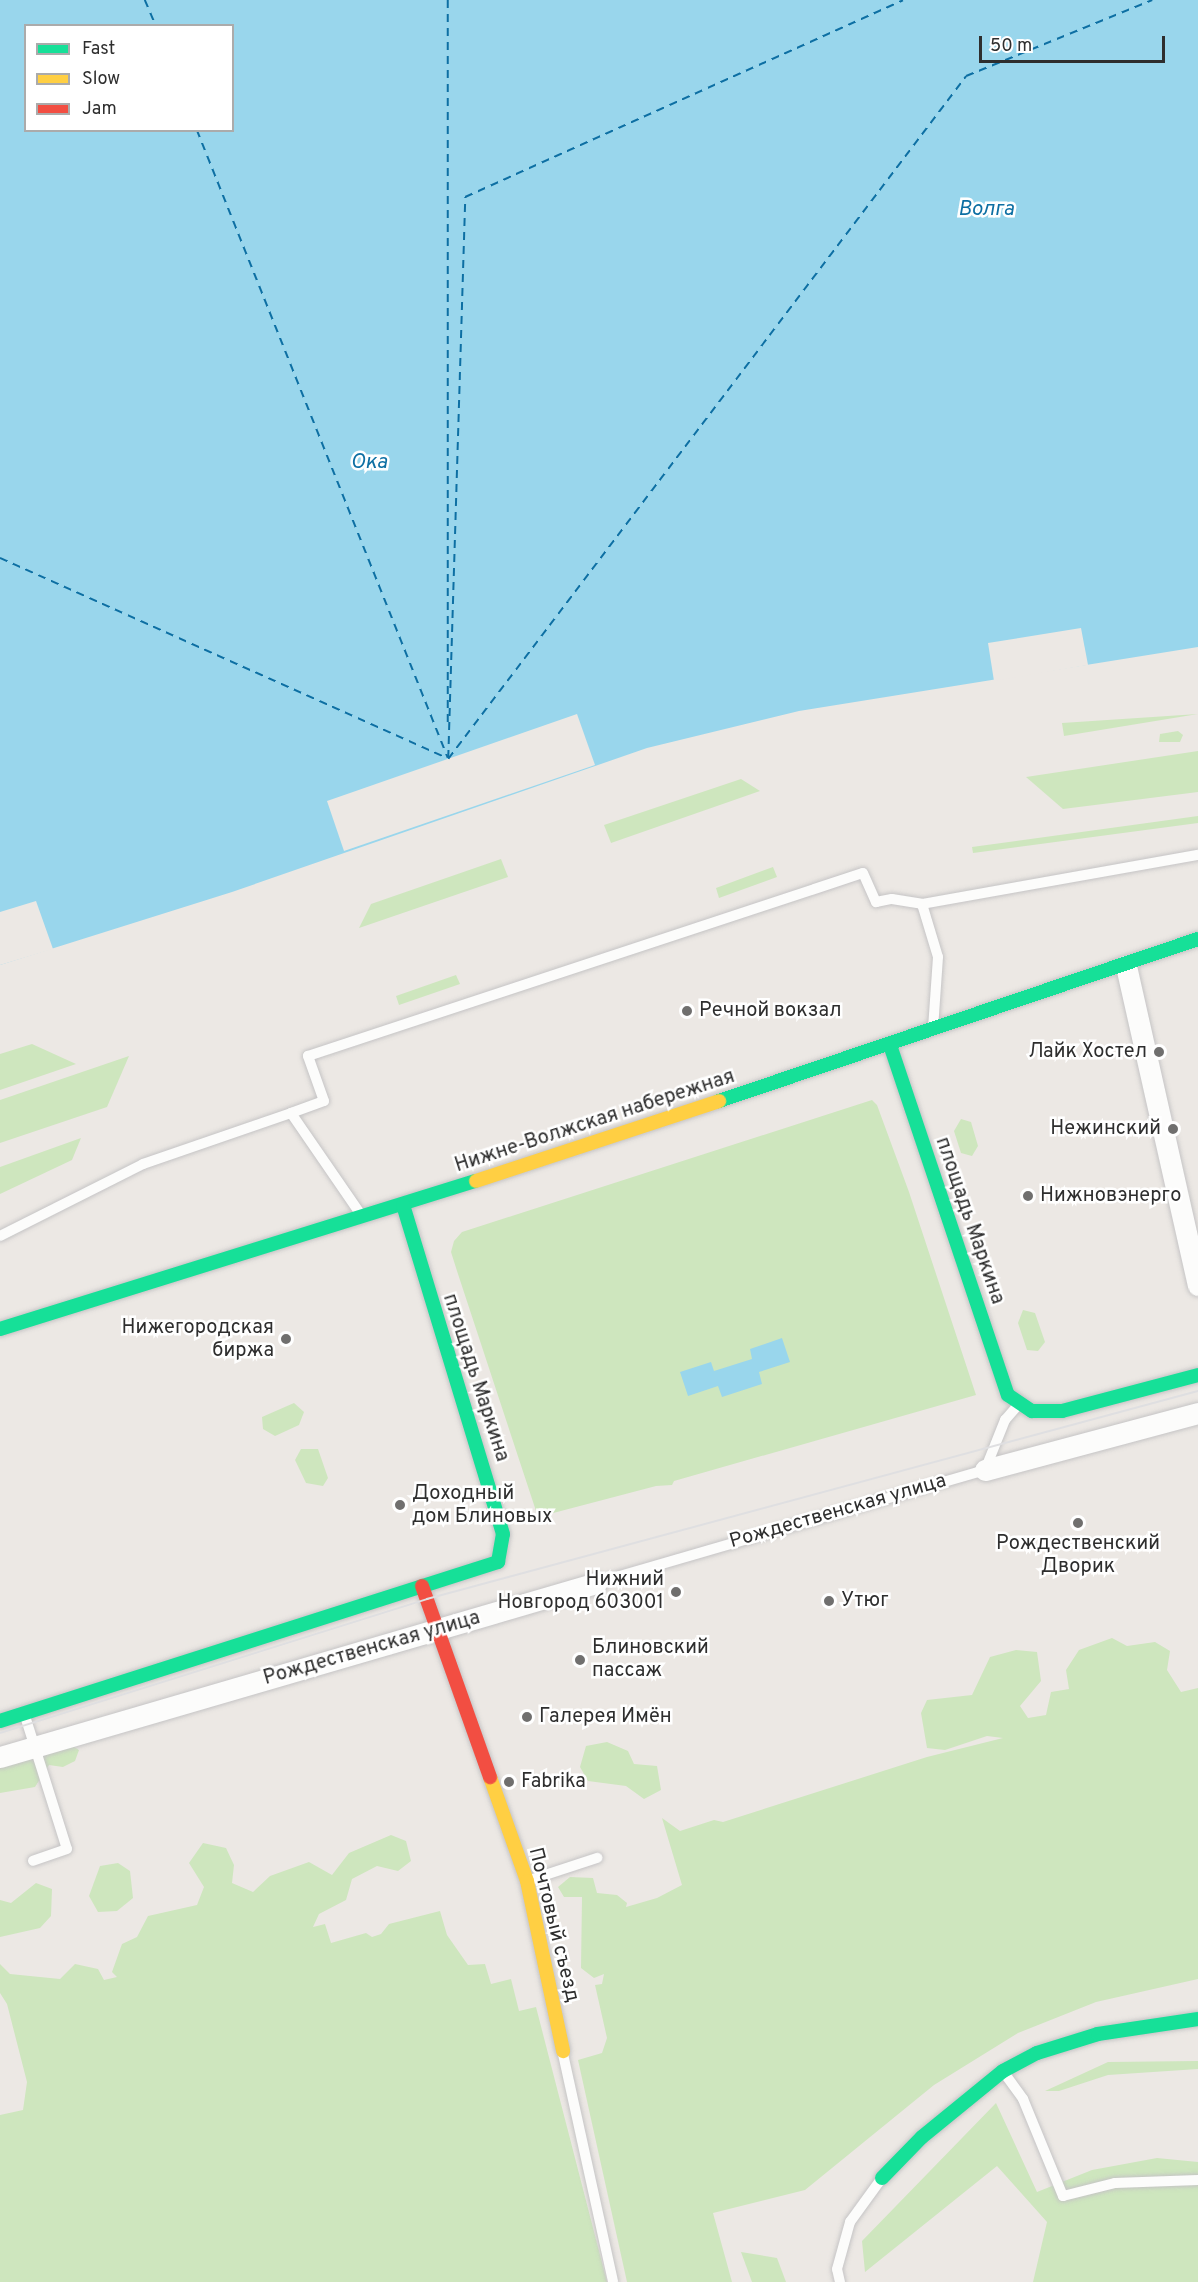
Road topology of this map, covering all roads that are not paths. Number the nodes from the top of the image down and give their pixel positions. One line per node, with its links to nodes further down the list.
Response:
1 (1198, 855): 2 (lane)
2 (922, 904): 5 (lane); 7 (lane)
3 (1198, 939): 4 (street, Нижне-Волжская набережная)
4 (1126, 966): 5 (street, Нижне-Волжская набережная); 11 (street)
5 (933, 1031): 6 (street, Нижне-Волжская набережная)
6 (891, 1045): 8 (street, Нижне-Волжская набережная); 14 (street, площадь Маркина)
7 (291, 1113): 9 (lane); 10 (lane)
8 (403, 1205): 9 (street, Нижне-Волжская набережная); 17 (street, площадь Маркина)
9 (363, 1218): 12 (street, Нижне-Волжская набережная)
10 (0, 1236)
11 (1198, 1285)
12 (0, 1329)
13 (1198, 1375): 14 (street)
14 (1018, 1405): 16 (lane)
15 (1198, 1413): 16 (street, Рождественская улица)
16 (985, 1470): 18 (lane, Рождественская улица)
17 (498, 1562): 19 (street, Рождественская улица)
18 (596, 1583): 20 (street, Рождественская улица)
19 (422, 1586): 20 (street, Почтовый съезд); 21 (street, Рождественская улица)
20 (438, 1630): 23 (street, Рождественская улица); 27 (street, Почтовый съезд)
21 (24, 1713): 22 (street, Рождественская улица); 23 (lane)
22 (0, 1720)
23 (35, 1749): 24 (street, Рождественская улица); 26 (lane)
24 (0, 1757)
25 (597, 1858): 27 (lane)
26 (33, 1861)
27 (527, 1881): 29 (street, Почтовый съезд)
28 (1198, 2019): 30 (street)
29 (563, 2051): 33 (lane, Почтовый съезд)
30 (1003, 2071): 31 (street); 32 (lane)
31 (882, 2178): 34 (lane)
32 (1198, 2180)
33 (613, 2282)
34 (840, 2282)

